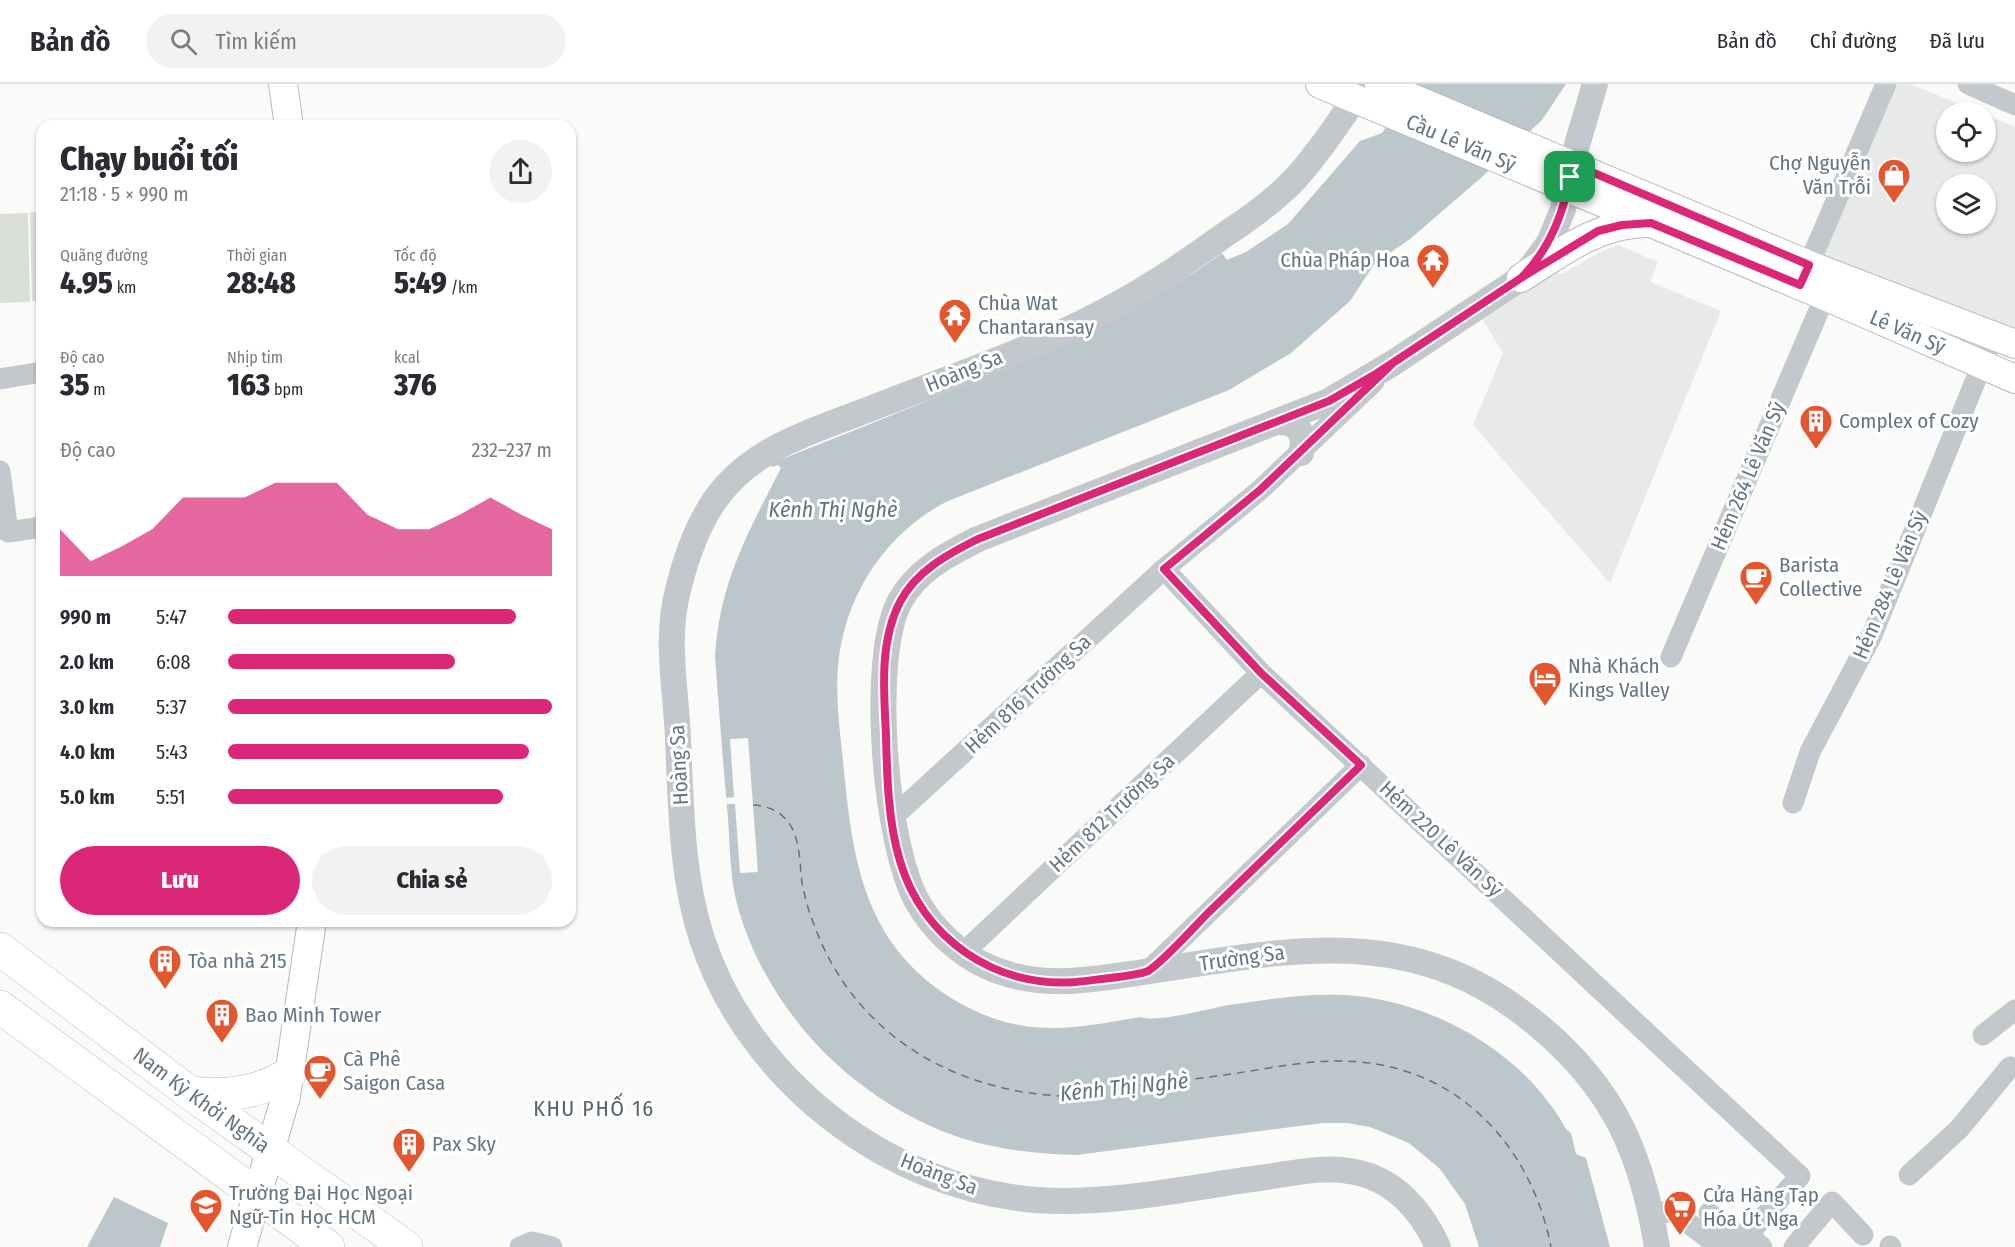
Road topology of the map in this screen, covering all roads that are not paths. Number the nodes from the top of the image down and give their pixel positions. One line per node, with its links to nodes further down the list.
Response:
1 (283, 84): 9 (main road)
2 (1320, 84): 6 (main road, Cầu Lê Văn Sỹ)
3 (1595, 84): 11 (street, Trường Sa)
4 (1886, 84): 14 (street, Hẻm 264 Lê Văn Sỹ)
5 (1968, 84): 8 (street)
6 (1360, 91): 7 (main road, Cầu Lê Văn Sỹ); 53 (street, Hoàng Sa)
7 (1389, 96): 10 (main road, Cầu Lê Văn Sỹ)
8 (2015, 105)
9 (288, 120)
10 (1538, 163): 11 (main road, Lê Văn Sỹ)
11 (1570, 176): 12 (main road, Lê Văn Sỹ); 13 (street, Trường Sa); 14 (main road, Lê Văn Sỹ)
12 (1651, 223): 13 (main road); 14 (main road, Lê Văn Sỹ)
13 (1521, 278): 16 (street, Trường Sa)
14 (1812, 282): 15 (main road, Lê Văn Sỹ); 17 (main road, Lê Văn Sỹ); 26 (street, Hẻm 264 Lê Văn Sỹ)
15 (2004, 340): 17 (street, Hẻm 284 Lê Văn Sỹ)
16 (1393, 363): 21 (street, Trường Sa); 22 (street)
17 (1982, 365): 20 (main road, Lê Văn Sỹ); 29 (street, Hẻm 284 Lê Văn Sỹ)
18 (36, 373): 19 (street)
19 (0, 379)
20 (2015, 379)
21 (1279, 423): 22 (street); 30 (street, Trường Sa)
22 (1301, 453): 25 (street)
23 (0, 471): 24 (street)
24 (36, 528)
25 (1164, 569): 27 (street, Hẻm 220 Lê Văn Sỹ); 30 (street, Hẻm 816 Trường Sa)
26 (1671, 657)
27 (1261, 673): 28 (street, Hẻm 220 Lê Văn Sỹ); 33 (street, Hẻm 812 Trường Sa)
28 (1361, 765): 34 (street); 47 (street, Hẻm 220 Lê Văn Sỹ)
29 (1793, 802)
30 (892, 818): 33 (street, Trường Sa)
31 (311, 927): 39 (main road)
32 (0, 949): 40 (main road, Nam Kỳ Khởi Nghĩa)
33 (963, 953): 34 (street, Trường Sa)
34 (1147, 972): 44 (street, Trường Sa)
35 (0, 1007): 43 (main road, Nam Kỳ Khởi Nghĩa)
36 (2015, 1010): 37 (street)
37 (1983, 1035)
38 (2010, 1067): 42 (street)
39 (290, 1073): 40 (main road); 41 (main road)
40 (190, 1093): 41 (main road, Nam Kỳ Khởi Nghĩa)
41 (270, 1152): 43 (main road); 50 (main road, Nam Kỳ Khởi Nghĩa)
42 (1909, 1175)
43 (257, 1197): 48 (main road); 49 (main road, Nam Kỳ Khởi Nghĩa)
44 (1650, 1210): 54 (street, Trường Sa); 55 (street)
45 (1709, 1213): 47 (street)
46 (1863, 1235): 56 (street)
47 (1748, 1242)
48 (242, 1247)
49 (328, 1247)
50 (406, 1247)
51 (519, 1247): 52 (street)
52 (552, 1247)
53 (1438, 1247)
54 (1657, 1247)
55 (1720, 1247)
56 (1794, 1247)

